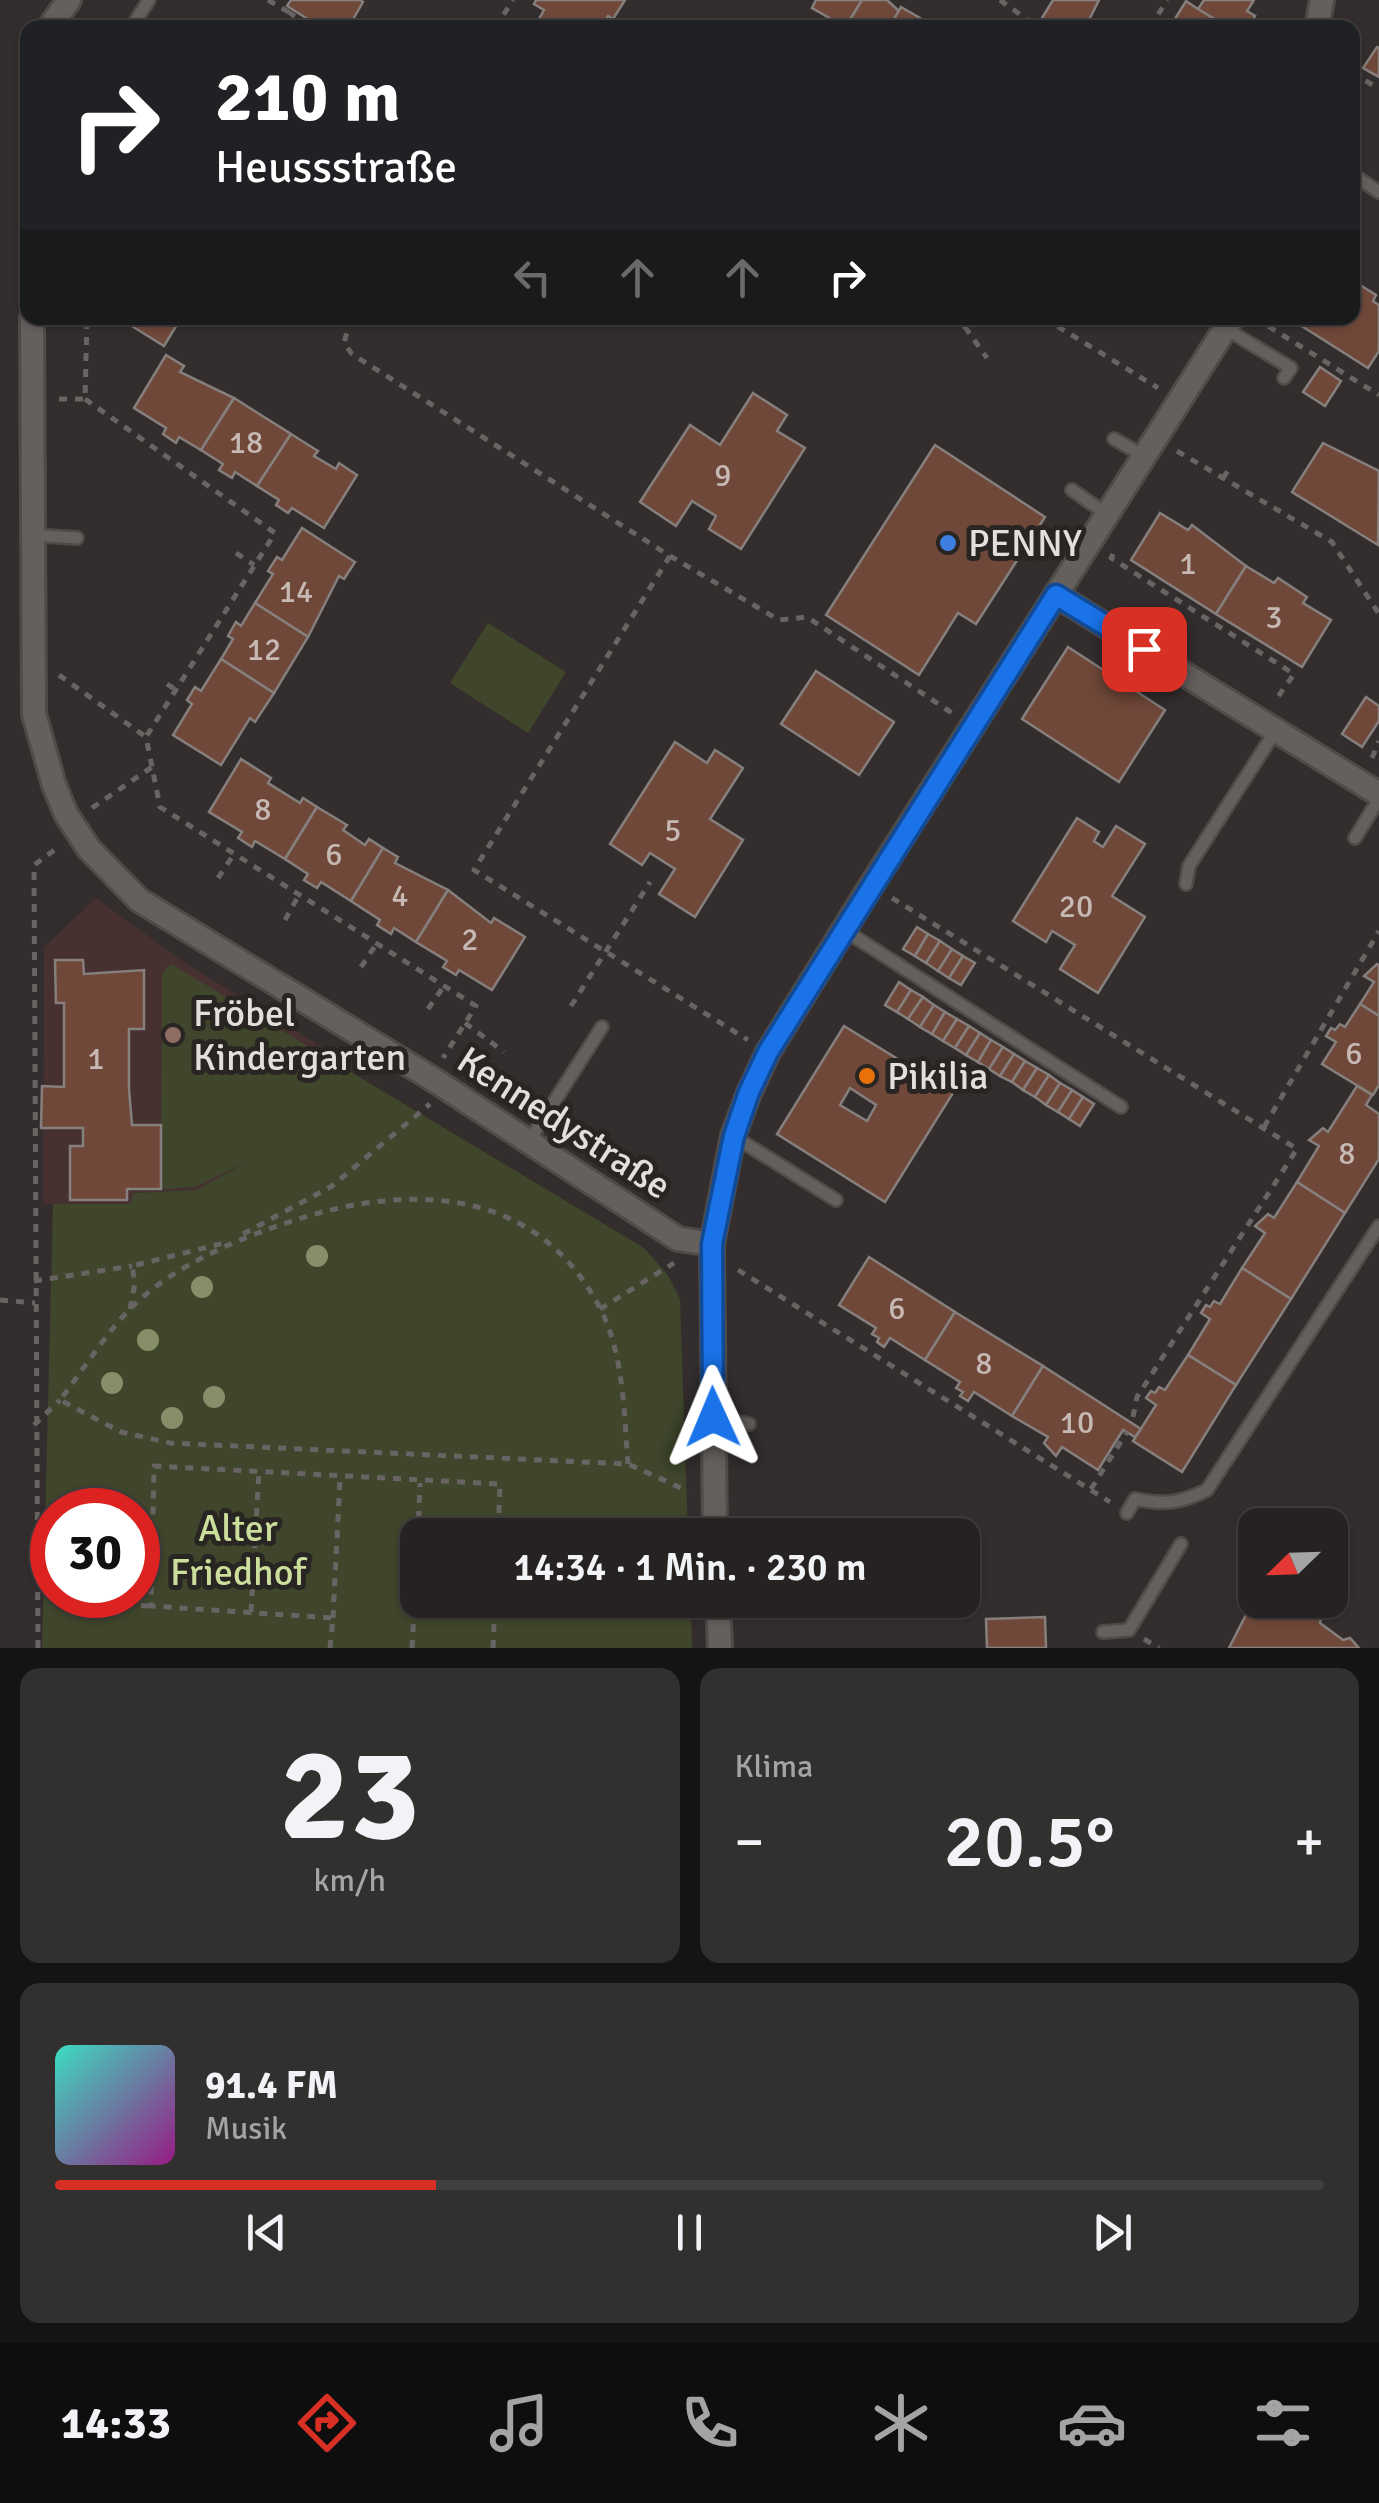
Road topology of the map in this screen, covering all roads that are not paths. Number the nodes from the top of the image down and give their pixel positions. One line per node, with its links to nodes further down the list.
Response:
1 (32, 325): 9 (street, Kennedystraße)
2 (1228, 325): 6 (street)
3 (1232, 325): 4 (lane)
4 (1284, 378)
5 (1114, 439): 6 (lane)
6 (1150, 447): 8 (street)
7 (1072, 490): 8 (lane)
8 (1102, 523): 11 (street)
9 (30, 535): 10 (lane); 20 (street, Kennedystraße)
10 (77, 538)
11 (1056, 595): 12 (street); 16 (street)
12 (1269, 726): 13 (street); 15 (lane)
13 (1379, 796): 14 (lane)
14 (1355, 838)
15 (1186, 884)
16 (844, 930): 18 (lane); 19 (street)
17 (602, 1027): 20 (lane)
18 (1121, 1107)
19 (734, 1136): 21 (lane); 23 (street)
20 (529, 1141): 23 (street, Kennedystraße)
21 (836, 1200)
22 (1379, 1226): 26 (lane)
23 (712, 1253): 24 (street)
24 (713, 1417): 25 (lane); 27 (street)
25 (749, 1424)
26 (1127, 1513)
27 (714, 1518)
28 (1181, 1544): 30 (lane)
29 (719, 1618): 31 (street)
30 (1103, 1632)
31 (720, 1648)

